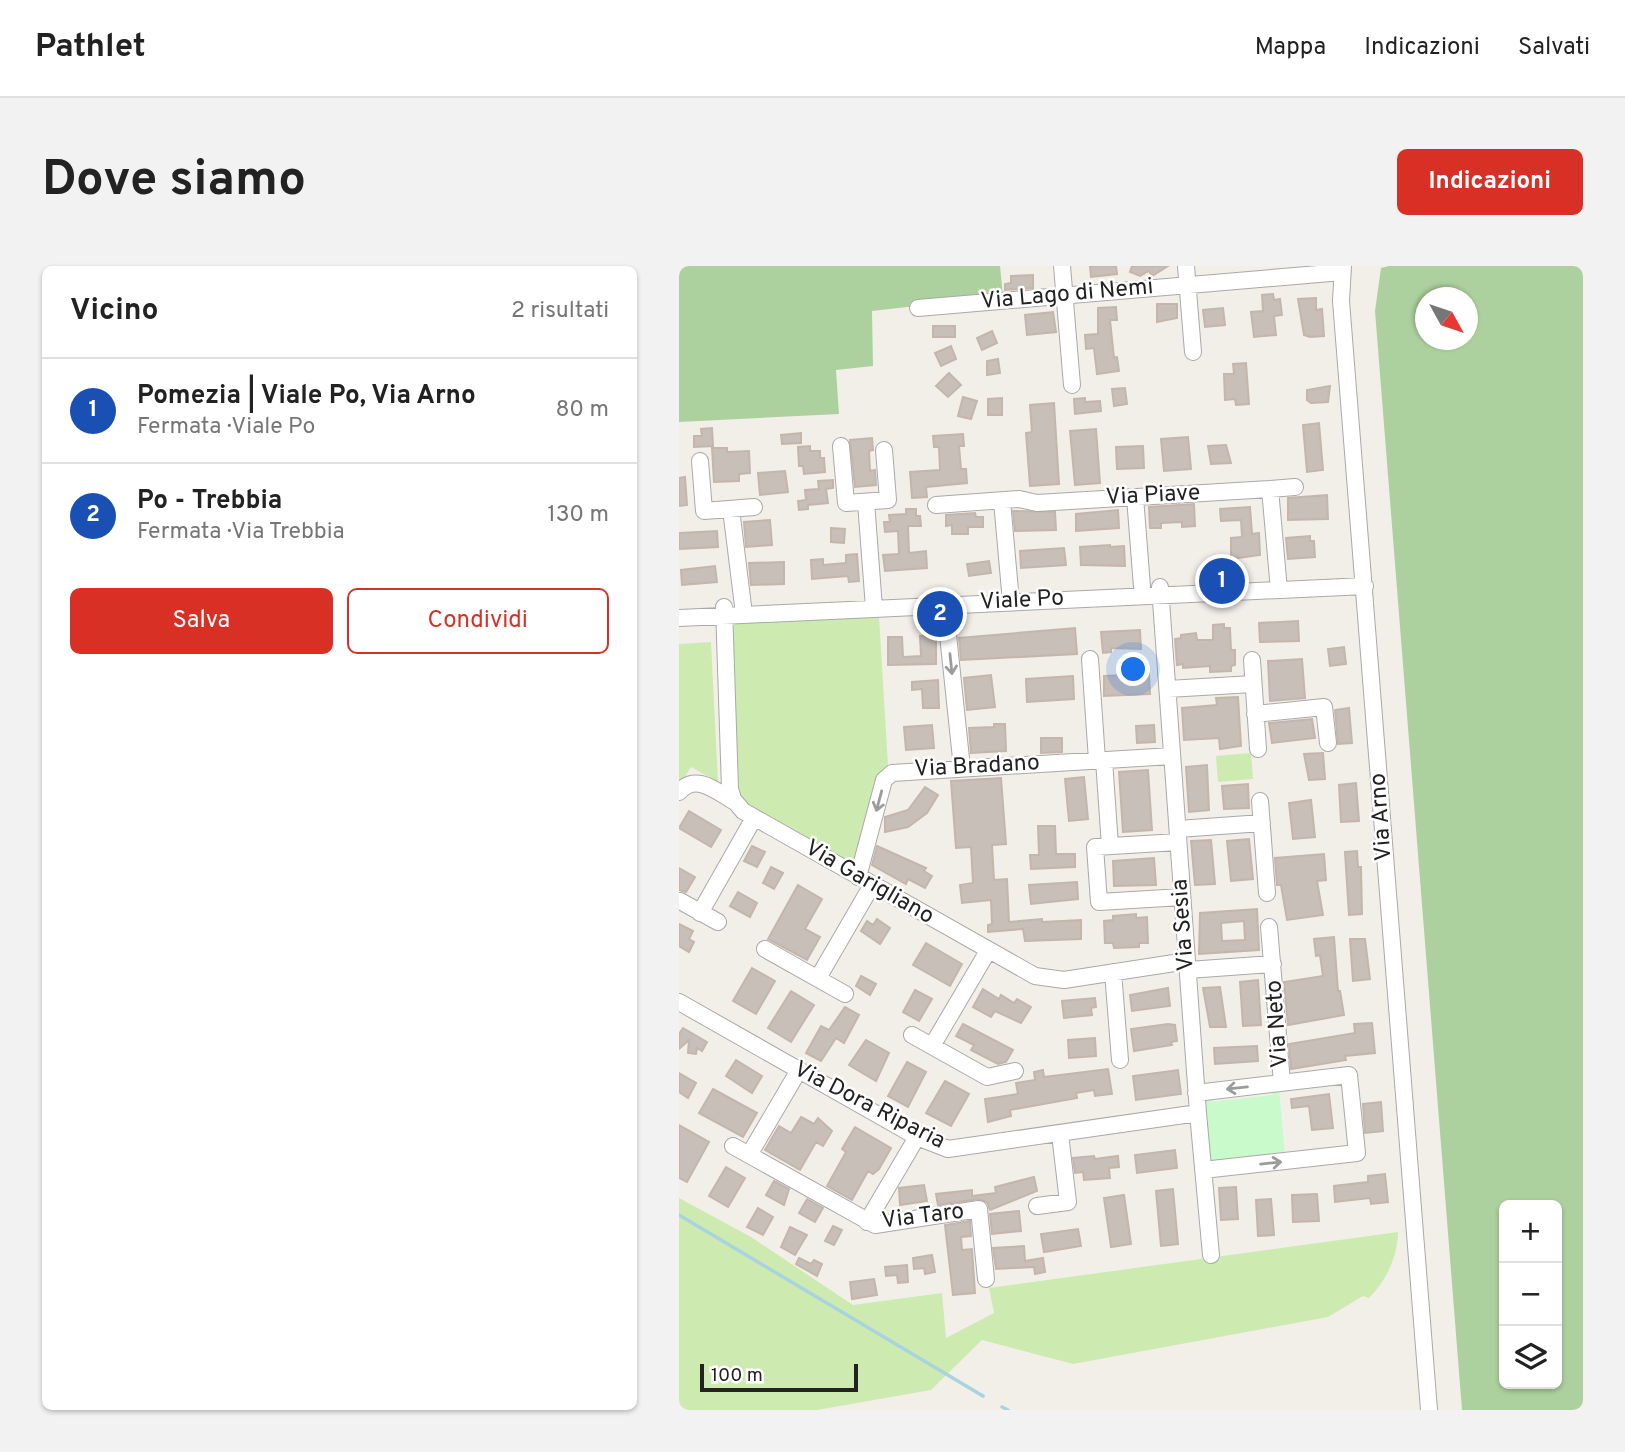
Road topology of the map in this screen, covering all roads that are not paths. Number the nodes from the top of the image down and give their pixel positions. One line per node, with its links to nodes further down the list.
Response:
1 (1062, 266): 5 (street)
2 (1186, 266): 4 (street)
3 (1343, 269): 4 (street, Via Lago di Nemi); 20 (street, Via Arno)
4 (1187, 285): 5 (street, Via Lago di Nemi); 7 (street)
5 (1064, 295): 6 (street, Via Lago di Nemi); 8 (street)
6 (918, 308)
7 (1193, 352)
8 (1072, 385)
9 (841, 446): 16 (street)
10 (884, 450): 16 (street)
11 (700, 460): 19 (street)
12 (1295, 488): 13 (street, Via Piave)
13 (1270, 489): 14 (street, Via Piave); 21 (street)
14 (1135, 497): 15 (street, Via Piave); 22 (street)
15 (1002, 501): 17 (street, Via Piave); 24 (street)
16 (866, 502): 26 (street)
17 (936, 505)
18 (754, 507): 19 (street)
19 (731, 509): 27 (street)
20 (1364, 581): 21 (street, Viale Po); 80 (street, Via Arno)
21 (1279, 586): 23 (street, Viale Po)
22 (1142, 587): 23 (street, Viale Po); 24 (street, Viale Po)
23 (1161, 591): 24 (street, Viale Po); 34 (street, Via Sesia)
24 (1011, 598): 25 (street, Viale Po)
25 (944, 601): 26 (street, Viale Po); 40 (street, one-way to 40)
26 (874, 604): 27 (street, Viale Po); 29 (street, Viale Po)
27 (743, 606): 29 (street, Viale Po)
28 (679, 609): 29 (street, Viale Po)
29 (724, 611): 30 (street, Viale Po); 43 (street)
30 (679, 618)
31 (1090, 659): 39 (street)
32 (1252, 660): 33 (street)
33 (1253, 684): 34 (street); 35 (street)
34 (1168, 689): 38 (street, Via Sesia)
35 (1255, 715): 36 (street); 37 (street)
36 (1328, 743)
37 (1258, 749)
38 (1173, 756): 39 (street, Via Bradano); 46 (street, Via Sesia)
39 (1101, 760): 40 (street, Via Bradano); 47 (street)
40 (962, 768): 48 (street, Via Bradano, one-way to 48)
41 (679, 792): 43 (street, Via Garigliano)
42 (1260, 801): 45 (street)
43 (735, 802): 44 (street, Via Garigliano)
44 (754, 818): 48 (street, Via Garigliano); 52 (street)
45 (1262, 823): 46 (street); 49 (street)
46 (1178, 835): 47 (street); 50 (street, Via Sesia)
47 (1110, 846): 50 (street)
48 (865, 881): 56 (street, Via Garigliano); 60 (street)
49 (1267, 892)
50 (1182, 897): 58 (street, Via Sesia)
51 (680, 901): 52 (street)
52 (701, 913): 53 (street)
53 (718, 922)
54 (1269, 927): 57 (street, Via Neto)
55 (765, 949): 60 (street)
56 (988, 951): 59 (street, Via Garigliano); 64 (street)
57 (1273, 964): 58 (street, Via Neto); 68 (street, Via Neto)
58 (1187, 965): 59 (street, Via Garigliano); 69 (street, Via Sesia)
59 (1113, 972): 65 (street)
60 (818, 978): 61 (street)
61 (845, 994)
62 (680, 1004): 66 (street, Via Dora Riparia)
63 (912, 1035): 64 (street)
64 (932, 1046): 67 (street)
65 (1120, 1060)
66 (799, 1070): 72 (street, Via Dora Riparia); 74 (street)
67 (1015, 1071)
68 (1282, 1083): 69 (street, one-way to 69); 75 (street, one-way to 68)
69 (1196, 1093): 70 (street, Via Sesia)
70 (1198, 1113): 71 (street, Via Dora Riparia); 75 (street, Via Sesia)
71 (1060, 1134): 72 (street, Via Dora Riparia); 76 (street)
72 (917, 1137): 77 (street)
73 (733, 1146): 74 (street, Via Taro)
74 (750, 1155): 77 (street, Via Taro)
75 (1203, 1170): 78 (street, Via Sesia)
76 (1037, 1206)
77 (867, 1222): 79 (street, Via Taro)
78 (1211, 1255)
79 (986, 1279)
80 (1429, 1410)

